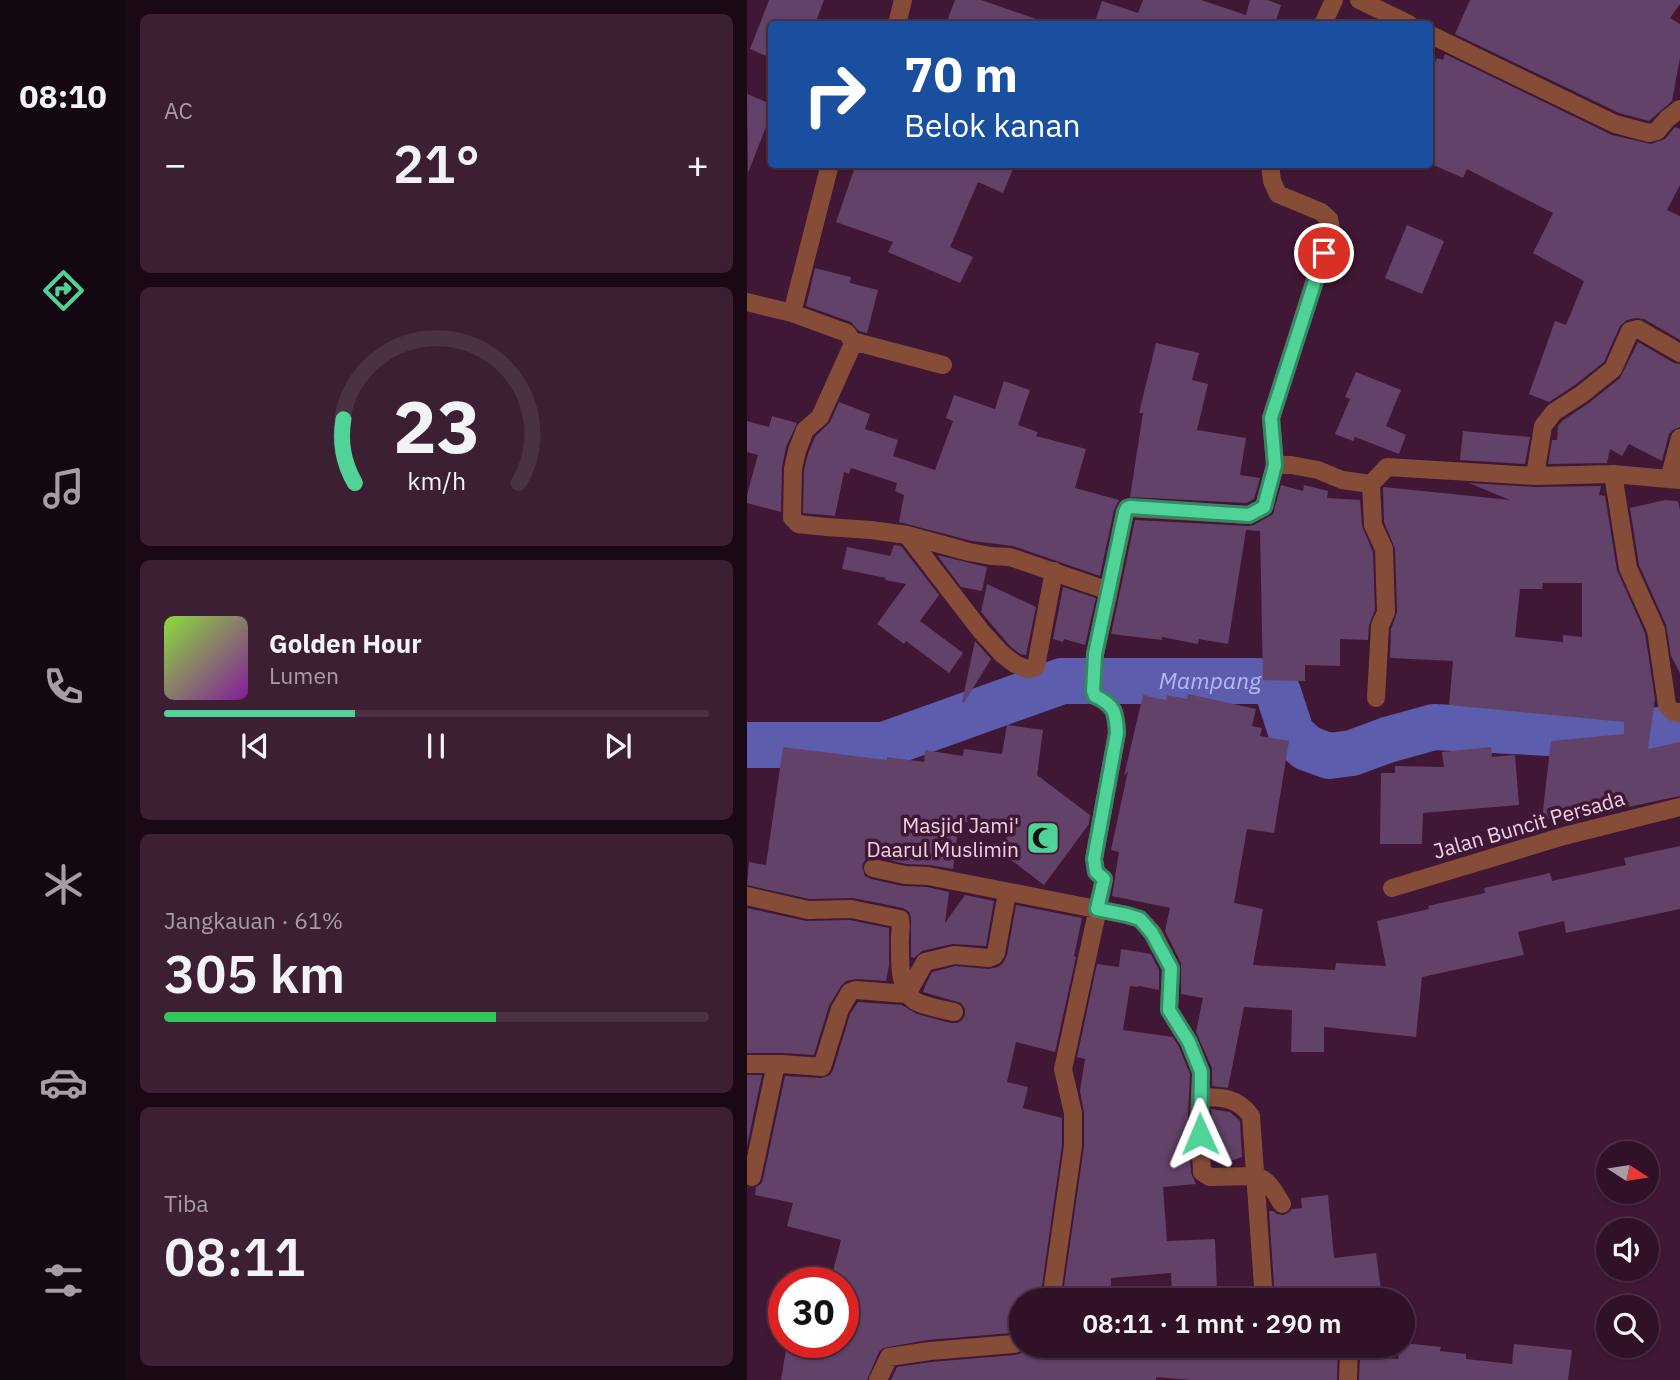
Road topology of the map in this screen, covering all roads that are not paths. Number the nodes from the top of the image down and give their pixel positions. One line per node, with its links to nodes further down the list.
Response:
1 (903, 0): 4 (street)
2 (1334, 0): 5 (street)
3 (1359, 0): 6 (street)
4 (898, 21)
5 (1324, 21)
6 (1403, 21)
7 (1433, 36): 8 (street)
8 (1680, 110)
9 (829, 168): 12 (street)
10 (1270, 168): 17 (street)
11 (747, 302): 12 (street)
12 (792, 313): 13 (street)
13 (853, 341): 15 (street); 22 (street)
14 (1680, 353): 19 (street)
15 (943, 365)
16 (1680, 438): 20 (street)
17 (1275, 465): 21 (street); 24 (street)
18 (1613, 474): 19 (street); 20 (street); 26 (street)
19 (1535, 476): 21 (street)
20 (1675, 479)
21 (1371, 484): 25 (street)
22 (907, 535): 23 (street); 23 (street)
23 (1054, 571): 24 (street)
24 (1109, 591): 32 (street)
25 (1376, 698)
26 (1680, 713)
27 (1680, 807): 29 (street, Jalan Buncit Persada)
28 (873, 868): 30 (street)
29 (1392, 888)
30 (1007, 892): 32 (street); 33 (street)
31 (747, 896): 33 (street)
32 (1097, 909): 37 (street); 41 (street)
33 (907, 994): 34 (street); 36 (street)
34 (954, 1012)
35 (747, 1064): 36 (street)
36 (776, 1064): 39 (street)
37 (1200, 1097): 38 (street); 38 (street)
38 (1255, 1176): 40 (street); 42 (street)
39 (752, 1177)
40 (1282, 1204)
41 (1052, 1288)
42 (1263, 1288)
43 (1009, 1344): 45 (street)
44 (1349, 1358): 46 (street)
45 (878, 1380)
46 (1348, 1380)

